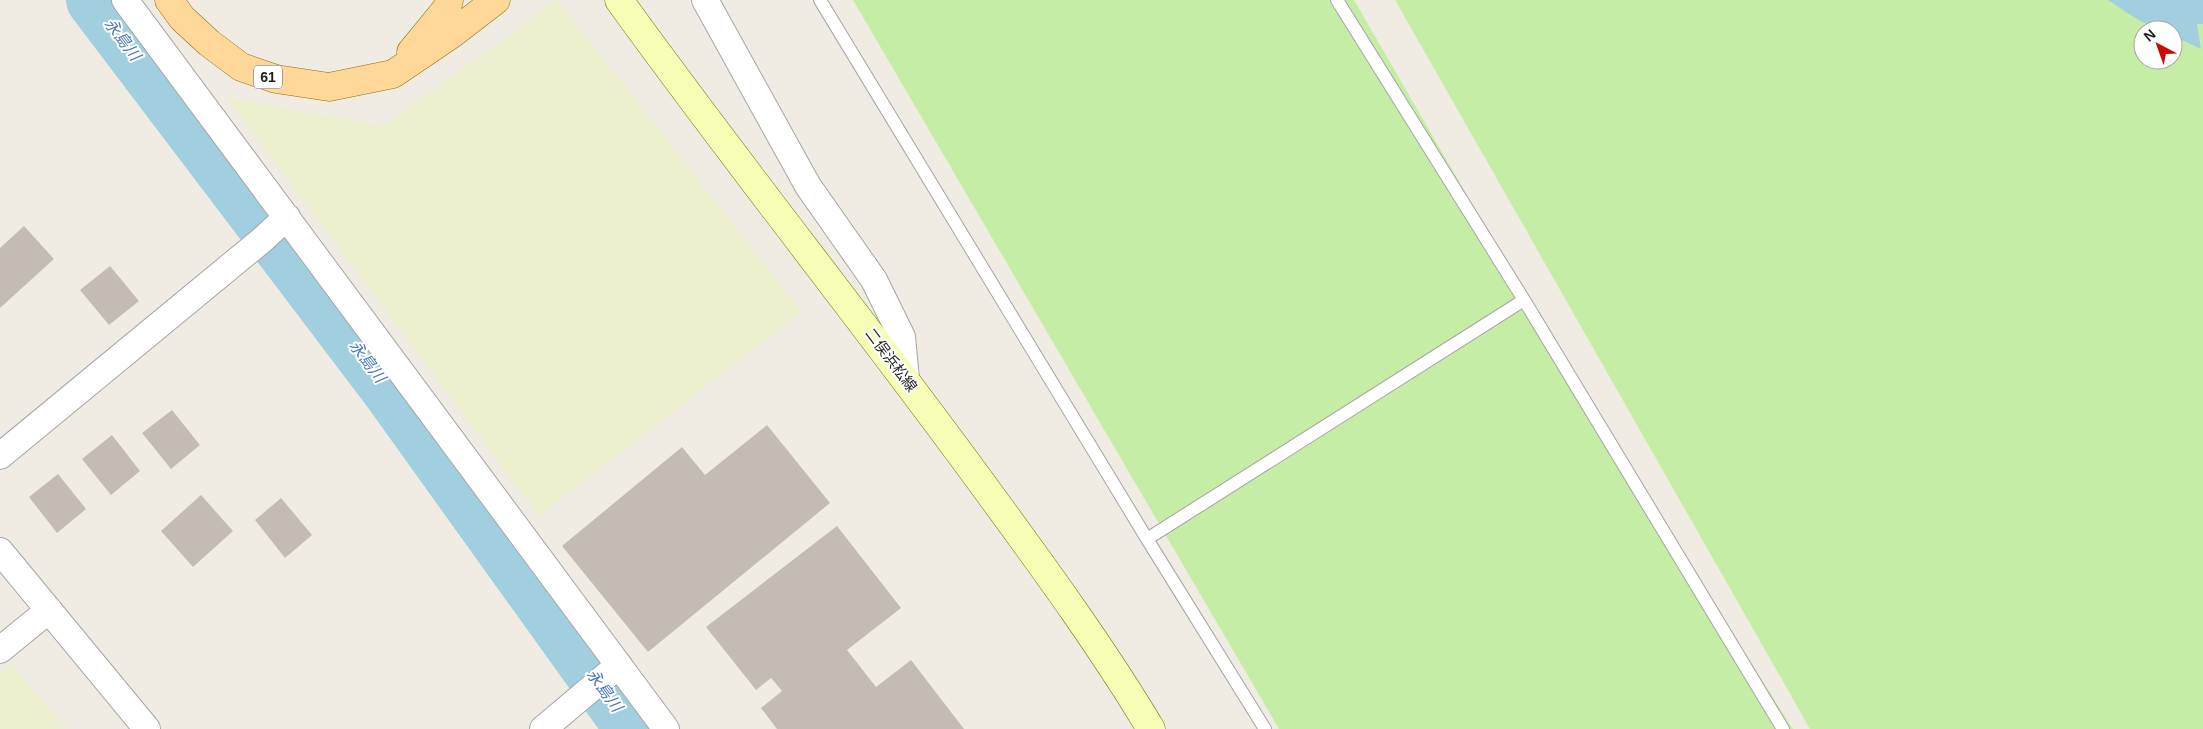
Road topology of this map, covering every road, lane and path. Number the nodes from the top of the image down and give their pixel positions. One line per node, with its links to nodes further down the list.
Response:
1 (124, 0): 10 (street)
2 (169, 0): 9 (main road, 61)
3 (449, 0): 9 (main road)
4 (496, 0): 9 (main road, 61)
5 (618, 0): 12 (main road, 二俣浜松線)
6 (705, 0): 12 (street)
7 (820, 0): 14 (lane)
8 (1337, 0): 11 (lane)
9 (393, 74)
10 (286, 218): 13 (street); 18 (street)
11 (1524, 300): 14 (lane); 24 (lane)
12 (906, 379): 22 (main road, 二俣浜松線)
13 (0, 456)
14 (1147, 539): 23 (lane)
15 (0, 551): 16 (street)
16 (49, 610): 17 (street); 19 (street)
17 (0, 650)
18 (618, 666): 20 (street); 21 (street)
19 (147, 729)
20 (544, 729)
21 (666, 729)
22 (1151, 729)
23 (1265, 729)
24 (1783, 729)

